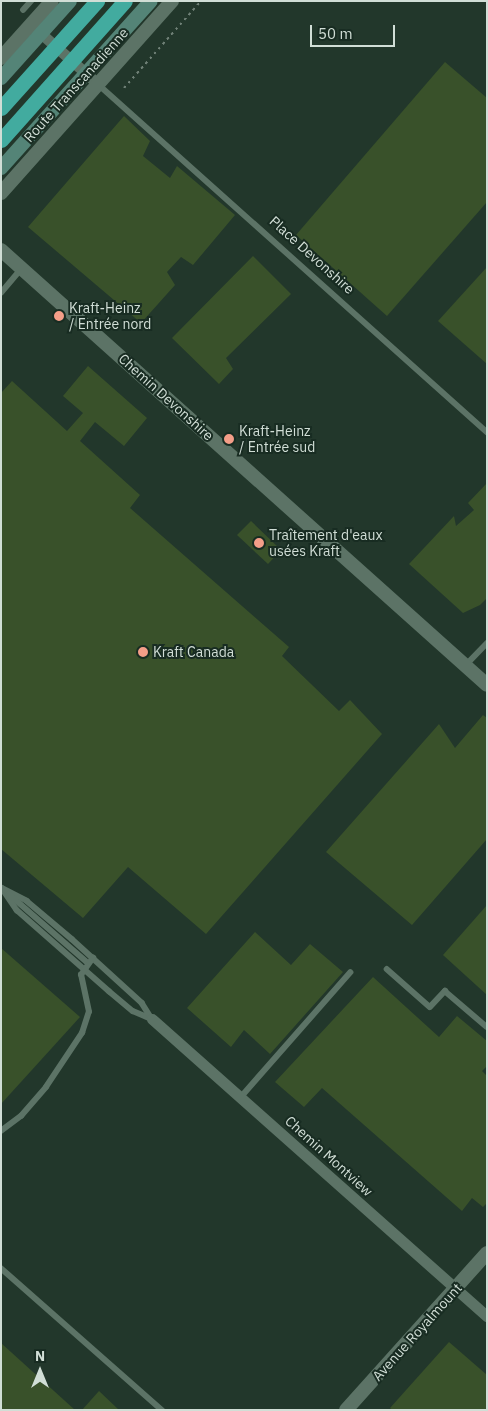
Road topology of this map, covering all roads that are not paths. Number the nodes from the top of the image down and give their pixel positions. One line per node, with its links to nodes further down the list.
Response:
1 (31, 1): 8 (lane)
2 (52, 1): 9 (street)
3 (70, 1): 11 (main road)
4 (97, 1): 13 (highway)
5 (125, 1): 14 (highway)
6 (151, 1): 15 (main road, Route Transcanadienne)
7 (172, 1): 12 (street)
8 (23, 10)
9 (31, 24): 10 (street); 12 (street)
10 (1, 58)
11 (1, 78)
12 (98, 84): 16 (street); 20 (lane, Place Devonshire)
13 (1, 108)
14 (1, 140)
15 (1, 168)
16 (1, 193)
17 (1, 250): 18 (street, Chemin Devonshire)
18 (22, 268): 19 (lane); 22 (street, Chemin Devonshire)
19 (1, 293)
20 (487, 432)
21 (487, 643): 22 (lane)
22 (466, 666): 23 (street, Chemin Devonshire)
23 (487, 685)
24 (2, 888): 25 (lane); 26 (lane)
25 (90, 961): 26 (lane); 29 (lane)
26 (84, 968): 29 (lane); 32 (lane)
27 (387, 969): 30 (lane)
28 (350, 973): 31 (lane)
29 (152, 1019): 31 (street, Chemin Montview)
30 (487, 1027)
31 (240, 1098): 35 (street, Chemin Montview)
32 (1, 1131)
33 (487, 1253): 35 (street, Avenue Royalmount)
34 (1, 1268): 37 (lane)
35 (456, 1288): 36 (street, Chemin Montview); 38 (street, Avenue Royalmount)
36 (487, 1316)
37 (162, 1410)
38 (346, 1410)

